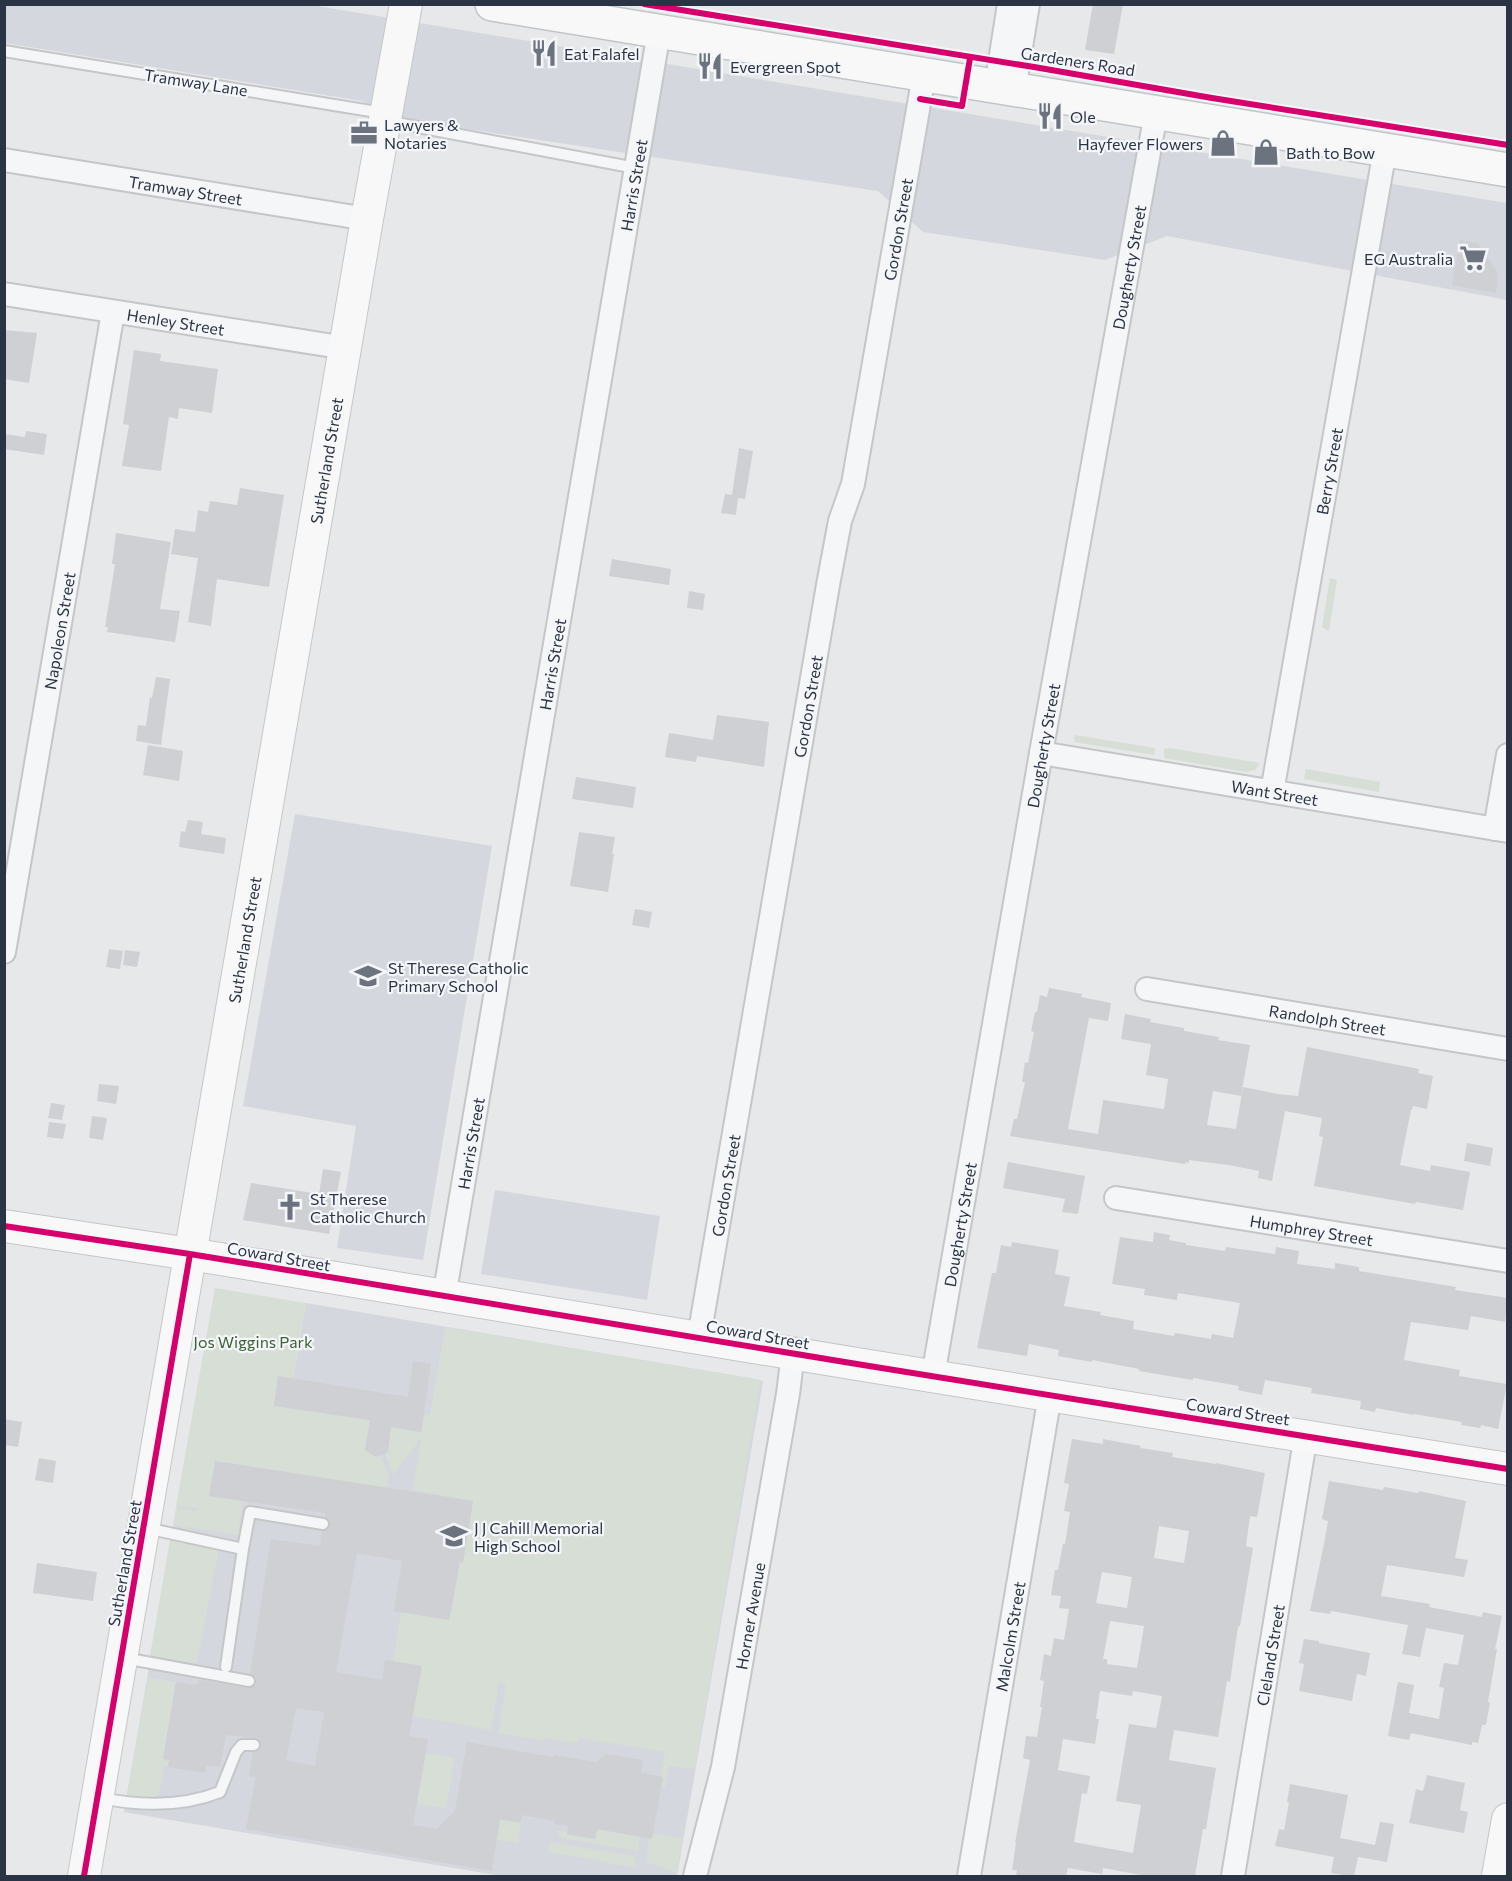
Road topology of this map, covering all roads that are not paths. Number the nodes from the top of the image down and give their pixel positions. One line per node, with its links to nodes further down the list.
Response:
1 (406, 4): 10 (street, Sutherland Street)
2 (492, 4): 5 (main road)
3 (1009, 4): 8 (street)
4 (1028, 4): 8 (street)
5 (659, 32): 7 (main road); 13 (street, Harris Street)
6 (4, 51): 10 (lane, Tramway Lane)
7 (924, 75): 8 (main road); 31 (street, Gordon Street)
8 (1005, 89): 9 (main road)
9 (1156, 113): 11 (main road); 19 (street, Dougherty Street)
10 (387, 117): 13 (lane, Tramway Lane); 15 (street, Sutherland Street)
11 (1385, 150): 14 (main road); 21 (street, Berry Street)
12 (4, 160): 15 (street, Tramway Street)
13 (636, 168): 30 (street, Harris Street)
14 (1508, 171)
15 (367, 219): 18 (street, Sutherland Street)
16 (4, 294): 17 (street, Henley Street)
17 (113, 312): 18 (street, Henley Street); 23 (street, Napoleon Street)
18 (346, 348): 28 (street, Sutherland Street)
19 (1041, 753): 21 (street, Want Street); 33 (street, Dougherty Street)
20 (1508, 755): 22 (street)
21 (1272, 792): 22 (street, Want Street)
22 (1501, 830)
23 (4, 952)
24 (1146, 988): 25 (street, Randolph Street)
25 (1508, 1049)
26 (1116, 1198): 29 (street, Humphrey Street)
27 (4, 1226): 28 (street, Coward Street)
28 (190, 1254): 30 (street, Coward Street); 38 (street, Sutherland Street)
29 (1508, 1261)
30 (444, 1296): 31 (street, Coward Street)
31 (699, 1337): 32 (street, Coward Street)
32 (793, 1353): 33 (street, Coward Street); 47 (street, Horner Avenue)
33 (933, 1376): 34 (street, Coward Street)
34 (1050, 1395): 35 (street, Coward Street); 48 (street, Malcolm Street)
35 (1306, 1435): 36 (street, Coward Street); 49 (street, Cleland Street)
36 (1508, 1469)
37 (324, 1524): 39 (lane)
38 (143, 1528): 39 (lane); 40 (street, Sutherland Street)
39 (243, 1549): 41 (lane)
40 (121, 1657): 42 (lane); 44 (street, Sutherland Street)
41 (226, 1667)
42 (249, 1681)
43 (254, 1745): 44 (lane)
44 (97, 1798): 46 (street, Sutherland Street)
45 (1508, 1819): 50 (street)
46 (84, 1876)
47 (695, 1876)
48 (969, 1876)
49 (1233, 1876)
50 (1498, 1876)

